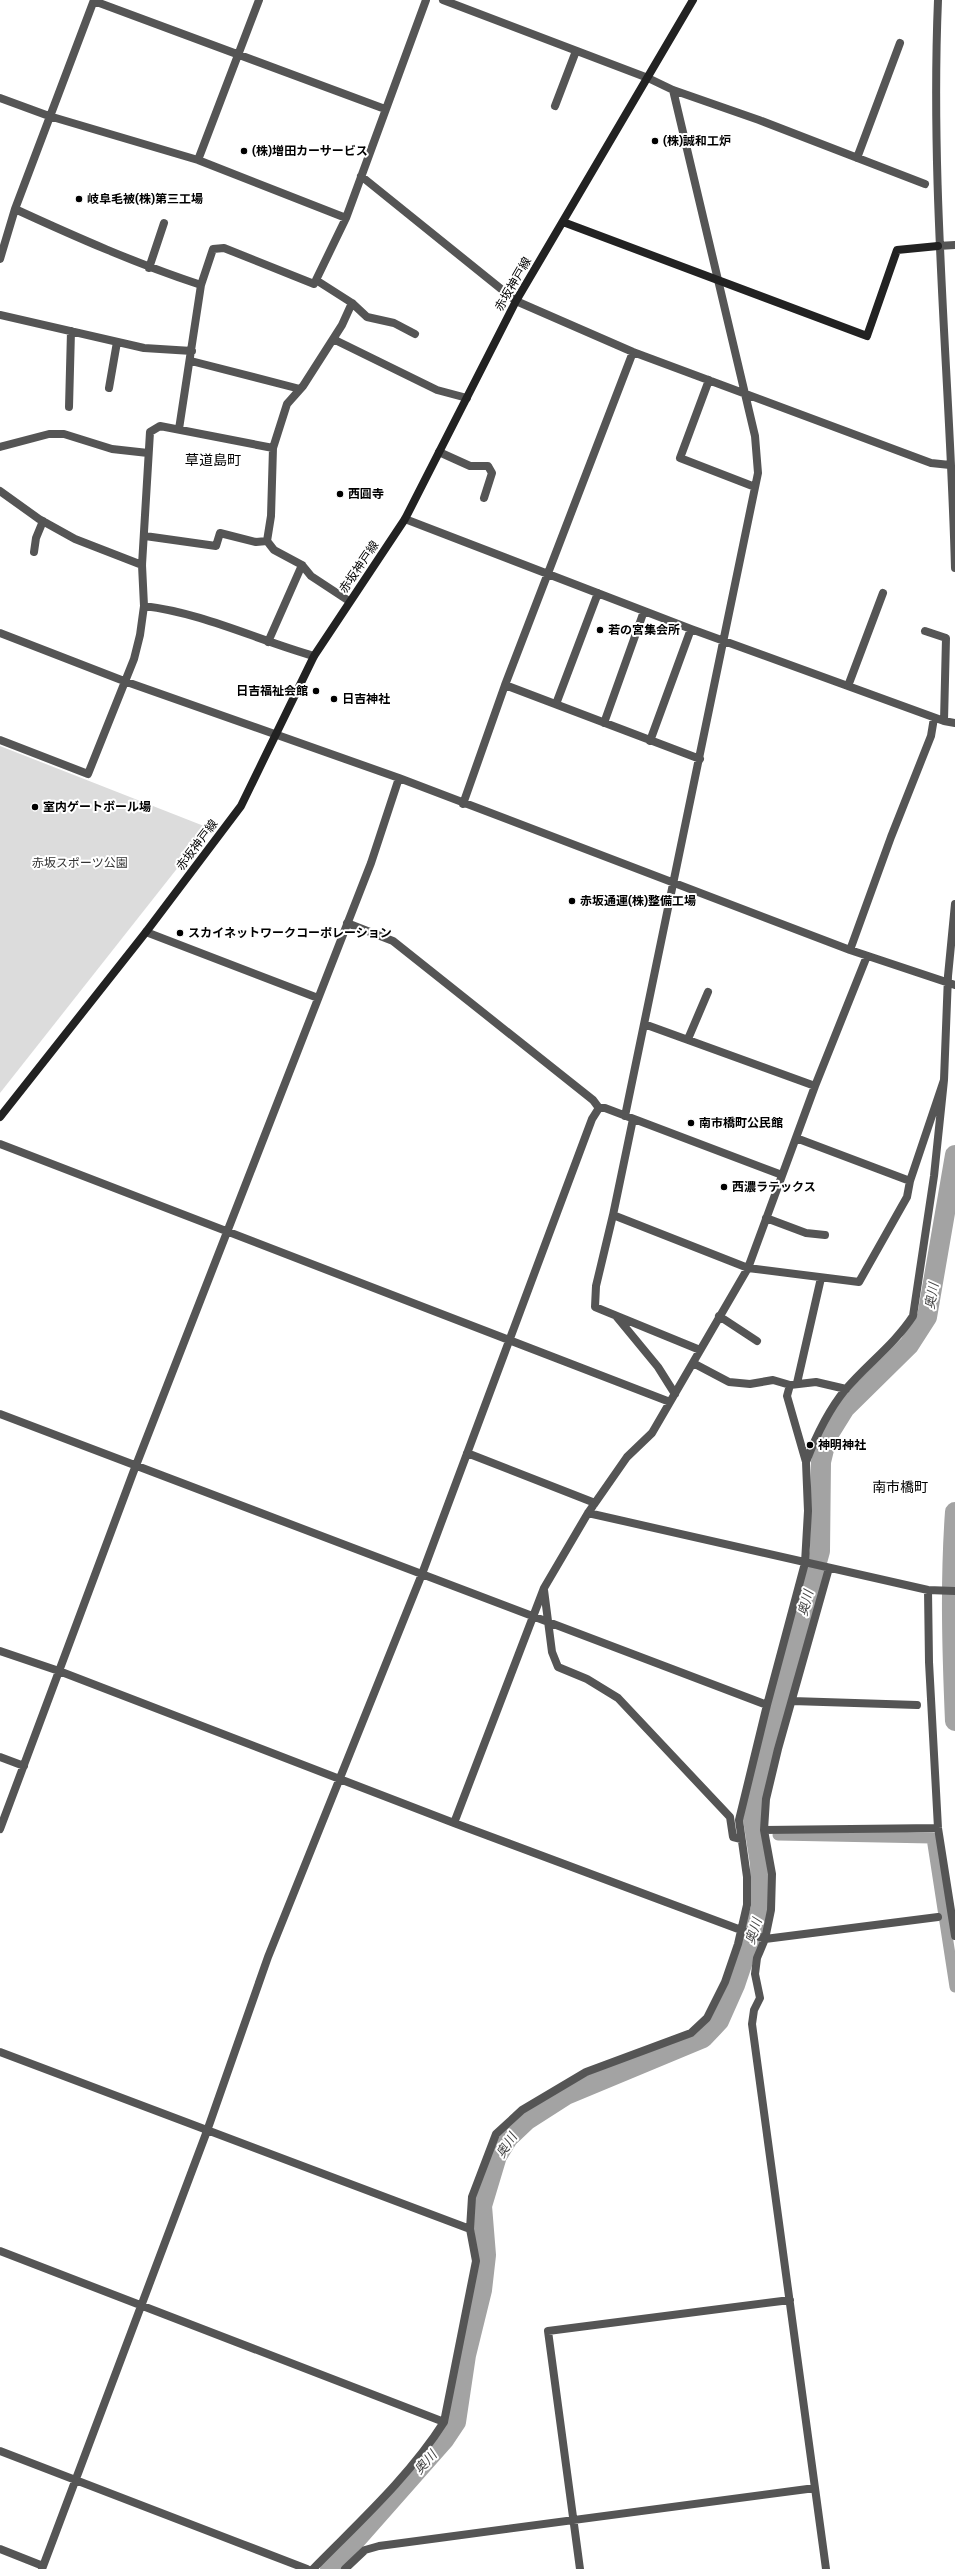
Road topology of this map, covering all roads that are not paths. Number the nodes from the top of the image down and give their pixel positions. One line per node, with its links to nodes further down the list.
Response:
1 (94, 0): 9 (street); 15 (street)
2 (259, 0): 9 (street)
3 (426, 0): 14 (street)
4 (443, 0): 8 (street)
5 (693, 0): 10 (main road, 赤坂神戸線)
6 (938, 0): 25 (street)
7 (900, 43): 16 (street)
8 (576, 51): 10 (street); 13 (street)
9 (238, 54): 14 (street); 17 (street)
10 (648, 78): 11 (street); 22 (main road, 赤坂神戸線)
11 (673, 90): 16 (street); 29 (street)
12 (0, 98): 15 (street)
13 (555, 106)
14 (385, 109): 18 (street)
15 (49, 116): 17 (street); 20 (street)
16 (857, 158): 19 (street)
17 (198, 160): 21 (street)
18 (361, 176): 21 (street); 31 (street)
19 (925, 184)
20 (15, 209): 26 (street); 27 (street)
21 (346, 218): 28 (street)
22 (563, 222): 29 (main road); 31 (main road, 赤坂神戸線)
23 (164, 223): 27 (street)
24 (955, 245): 25 (street)
25 (939, 246): 29 (main road); 52 (street)
26 (0, 259)
27 (149, 268): 30 (street)
28 (316, 280): 30 (street); 32 (street)
29 (718, 281): 44 (street)
30 (201, 285): 38 (street)
31 (516, 301): 39 (street); 45 (main road, 赤坂神戸線)
32 (352, 303): 35 (street); 36 (street)
33 (0, 315): 34 (street)
34 (71, 331): 37 (street); 46 (street)
35 (415, 334)
36 (333, 339): 43 (street); 45 (street)
37 (117, 342): 38 (street); 42 (street)
38 (192, 351): 40 (street)
39 (633, 352): 41 (street); 64 (street)
40 (191, 360): 43 (street); 47 (street)
41 (708, 380): 44 (street); 53 (street)
42 (109, 388)
43 (300, 389): 49 (street)
44 (745, 394): 52 (street); 53 (street)
45 (466, 398): 50 (main road, 赤坂神戸線)
46 (70, 407)
47 (180, 429): 49 (street); 51 (street)
48 (0, 447): 51 (street)
49 (272, 448): 59 (street)
50 (439, 452): 55 (street); 56 (main road, 赤坂神戸線)
51 (148, 453): 58 (street)
52 (950, 465): 63 (street)
53 (754, 487): 73 (street)
54 (0, 491): 57 (street)
55 (484, 498)
56 (405, 519): 64 (street); 67 (main road, 赤坂神戸線)
57 (43, 521): 60 (street); 61 (street)
58 (145, 536): 59 (street); 61 (street)
59 (267, 541): 62 (street)
60 (34, 552)
61 (142, 565): 68 (street)
62 (302, 565): 67 (street); 74 (street)
63 (955, 568)
64 (547, 575): 65 (street); 77 (street)
65 (598, 593): 69 (street); 79 (street)
66 (883, 593): 78 (street)
67 (349, 602): 75 (main road, 赤坂神戸線)
68 (144, 606): 74 (street); 76 (street)
69 (644, 611): 70 (street); 82 (street)
70 (691, 629): 73 (street); 86 (street)
71 (925, 631): 81 (street)
72 (0, 633): 76 (street)
73 (724, 640): 78 (street); 87 (street)
74 (268, 642): 75 (street)
75 (314, 656): 84 (main road, 赤坂神戸線)
76 (124, 681): 84 (street); 85 (street)
77 (505, 685): 79 (street); 89 (street)
78 (848, 686): 80 (street)
79 (556, 704): 82 (street)
80 (934, 718): 81 (street); 94 (street)
81 (944, 722): 83 (street)
82 (604, 723): 86 (street)
83 (955, 723)
84 (276, 736): 88 (street); 93 (main road, 赤坂神戸線)
85 (0, 740)
86 (650, 741): 87 (street)
87 (700, 759): 90 (street)
88 (399, 778): 89 (street); 92 (street)
89 (463, 804): 90 (street)
90 (674, 883): 94 (street); 99 (street)
91 (955, 904): 96 (street)
92 (347, 922): 98 (street); 103 (street)
93 (146, 932): 98 (street); 105 (main road, 赤坂神戸線)
94 (850, 950): 95 (street)
95 (867, 956): 96 (street); 102 (street)
96 (952, 984): 101 (street)
97 (708, 992): 100 (street)
98 (318, 998): 113 (street)
99 (644, 1024): 100 (street); 104 (street)
100 (688, 1039): 102 (street)
101 (944, 1080): 110 (street); 124 (street)
102 (815, 1086): 107 (street)
103 (599, 1108): 104 (street); 119 (street)
104 (625, 1116): 106 (street)
105 (0, 1117)
106 (633, 1119): 109 (street); 111 (street)
107 (796, 1138): 109 (street); 110 (street)
108 (0, 1144): 113 (street)
109 (782, 1175): 112 (street)
110 (910, 1181): 116 (street)
111 (613, 1215): 115 (street); 117 (street)
112 (766, 1218): 114 (street); 115 (street)
113 (227, 1231): 119 (street); 130 (street)
114 (825, 1235)
115 (748, 1268): 116 (street); 118 (street)
116 (821, 1278): 123 (street)
117 (615, 1315): 121 (street); 125 (street)
118 (720, 1316): 120 (street); 121 (street)
119 (510, 1338): 126 (street); 128 (street)
120 (757, 1341)
121 (700, 1350): 122 (street)
122 (693, 1363): 123 (street); 125 (street)
123 (793, 1384): 124 (street); 129 (street)
124 (846, 1389): 129 (street)
125 (675, 1394): 126 (street)
126 (670, 1402): 131 (street)
127 (0, 1414): 130 (street)
128 (467, 1453): 131 (street); 135 (street)
129 (806, 1462): 133 (street)
130 (137, 1465): 135 (street); 142 (street)
131 (596, 1503): 132 (street)
132 (588, 1513): 133 (street); 136 (street)
133 (806, 1563): 134 (street); 144 (street)
134 (829, 1568): 137 (street); 143 (street)
135 (422, 1574): 139 (street); 148 (street)
136 (544, 1588): 139 (street); 140 (street)
137 (931, 1591): 138 (street); 151 (street)
138 (955, 1591)
139 (532, 1617): 140 (street); 149 (street)
140 (548, 1622): 144 (street); 153 (street)
141 (0, 1651): 142 (street)
142 (59, 1671): 147 (street); 148 (street)
143 (792, 1701): 145 (street); 152 (street)
144 (767, 1705): 153 (street)
145 (917, 1705)
146 (0, 1757): 147 (street)
147 (24, 1766): 150 (street)
148 (341, 1779): 149 (street); 159 (street)
149 (454, 1823): 155 (street)
150 (0, 1828)
151 (938, 1828): 152 (street); 156 (street)
152 (764, 1830): 157 (street)
153 (741, 1839): 155 (street)
154 (938, 1917): 157 (street)
155 (743, 1932): 157 (street); 160 (street)
156 (955, 1936)
157 (765, 1939): 162 (street)
158 (0, 2052): 159 (street)
159 (206, 2131): 160 (street); 163 (street)
160 (470, 2229): 164 (street)
161 (0, 2251): 163 (street)
162 (790, 2300): 167 (street); 168 (street)
163 (142, 2304): 164 (street); 166 (street)
164 (444, 2422): 172 (street)
165 (0, 2451): 166 (street)
166 (75, 2479): 170 (street); 171 (street)
167 (815, 2488): 168 (street); 175 (street)
168 (574, 2520): 173 (street); 174 (street)
169 (0, 2549): 170 (street)
170 (43, 2567)
171 (307, 2569)
172 (313, 2569)
173 (344, 2569)
174 (580, 2569)
175 (826, 2569)

